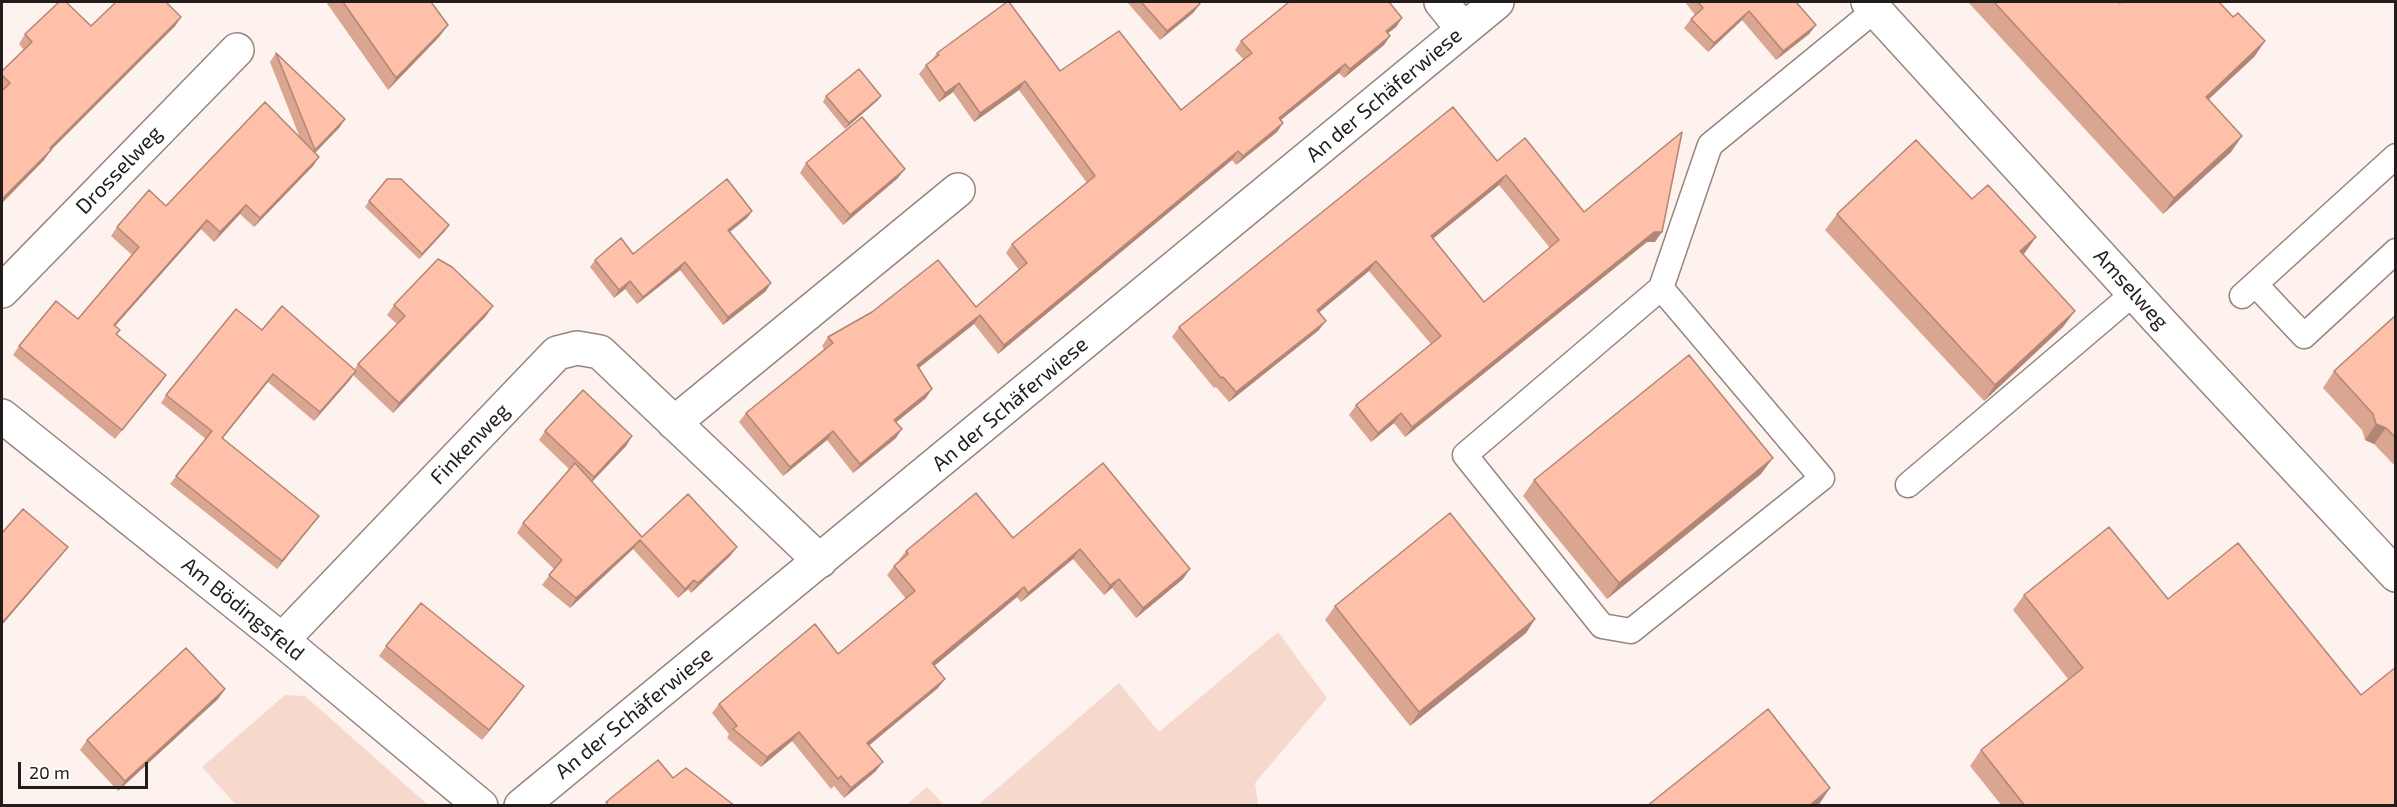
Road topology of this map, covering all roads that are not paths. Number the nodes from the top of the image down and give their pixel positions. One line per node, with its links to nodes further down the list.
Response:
1 (1441, 2): 4 (street)
2 (1497, 2): 4 (street, An der Schäferwiese)
3 (1872, 6): 9 (lane); 11 (street, Amselweg)
4 (1463, 29): 15 (street, An der Schäferwiese)
5 (237, 50): 10 (street, Drosselweg)
6 (2395, 157): 8 (lane)
7 (958, 190): 13 (street)
8 (2396, 251)
9 (1661, 288): 9 (lane)
10 (2, 291)
11 (2134, 292): 14 (lane); 16 (street, Amselweg)
12 (2, 416): 17 (street, Am Bödingsfeld)
13 (674, 423): 15 (street, Finkenweg); 17 (street, Finkenweg)
14 (1908, 485)
15 (819, 561): 19 (street, An der Schäferwiese)
16 (2396, 575)
17 (282, 640): 18 (street, Am Bödingsfeld)
18 (481, 806)
19 (521, 806)

